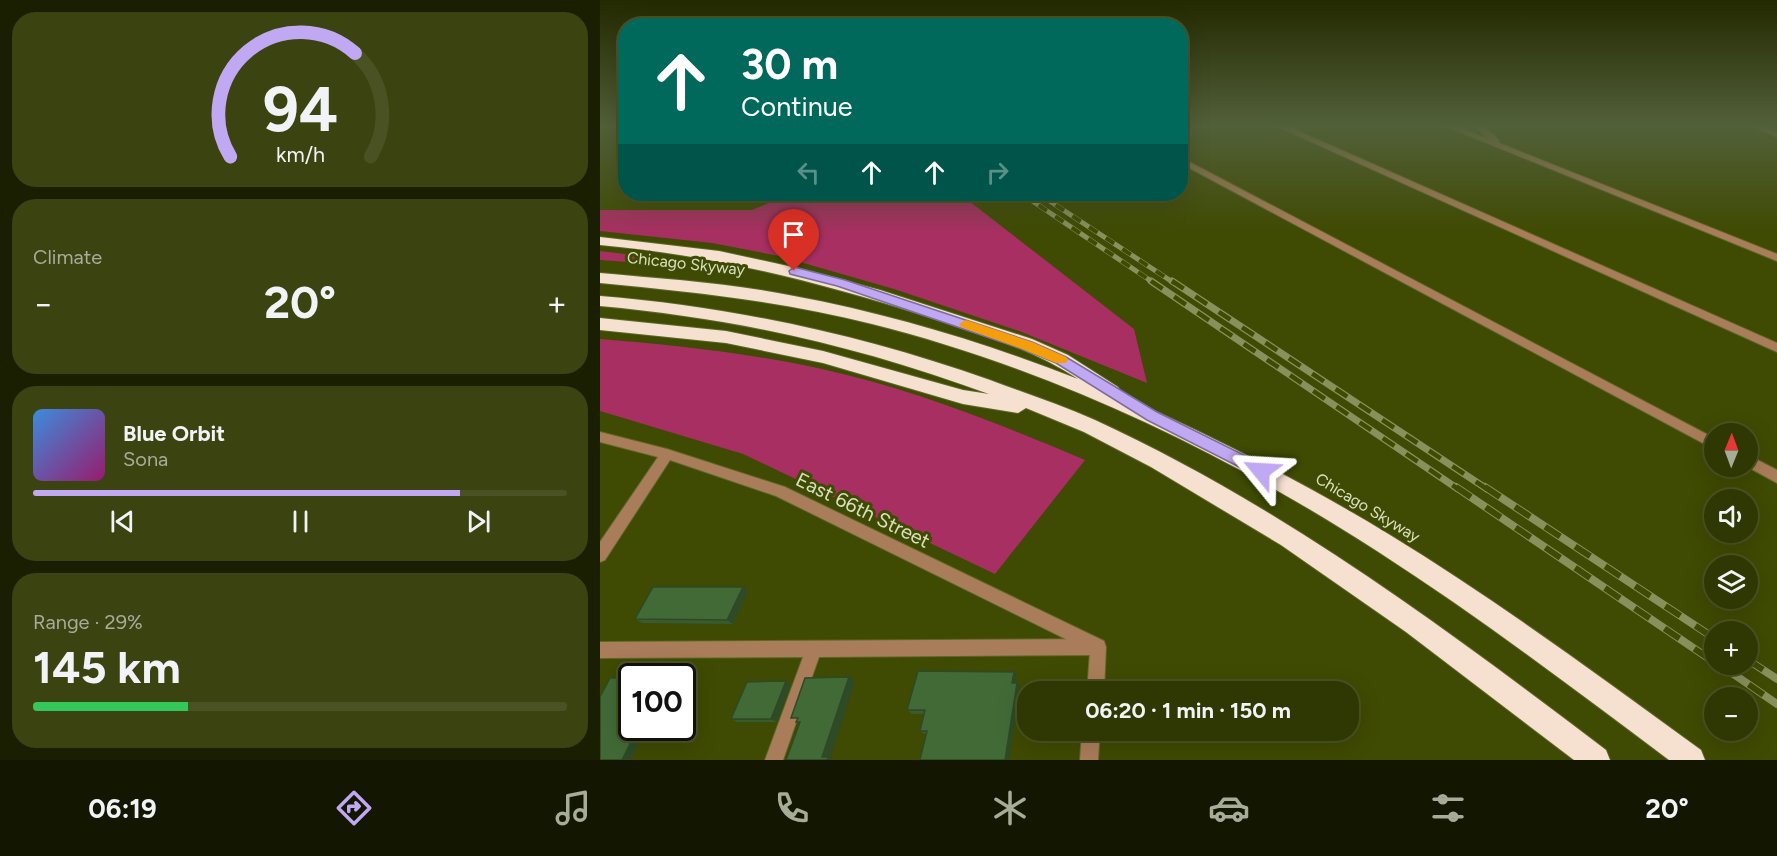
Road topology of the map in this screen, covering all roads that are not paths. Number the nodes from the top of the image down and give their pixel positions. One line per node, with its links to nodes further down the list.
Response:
1 (1359, 161): 9 (street)
2 (1538, 161): 5 (street)
3 (1188, 163): 13 (street)
4 (600, 241): 11 (highway)
5 (1777, 258)
6 (600, 279): 11 (highway, Chicago Skyway)
7 (600, 301): 10 (highway)
8 (600, 324): 10 (highway)
9 (1777, 348)
10 (1055, 411): 25 (highway)
11 (1152, 416): 26 (highway, Chicago Skyway)
12 (600, 437): 14 (street, East 66th Street)
13 (1704, 439)
14 (667, 454): 17 (street); 18 (street, East 66th Street)
15 (1758, 467): 16 (street)
16 (1777, 477)
17 (600, 555)
18 (1098, 647): 19 (street); 21 (street)
19 (814, 649): 20 (street); 23 (street)
20 (600, 650)
21 (1096, 681)
22 (1090, 741): 24 (street)
23 (774, 760)
24 (1089, 760)
25 (1596, 760)
26 (1691, 760)

